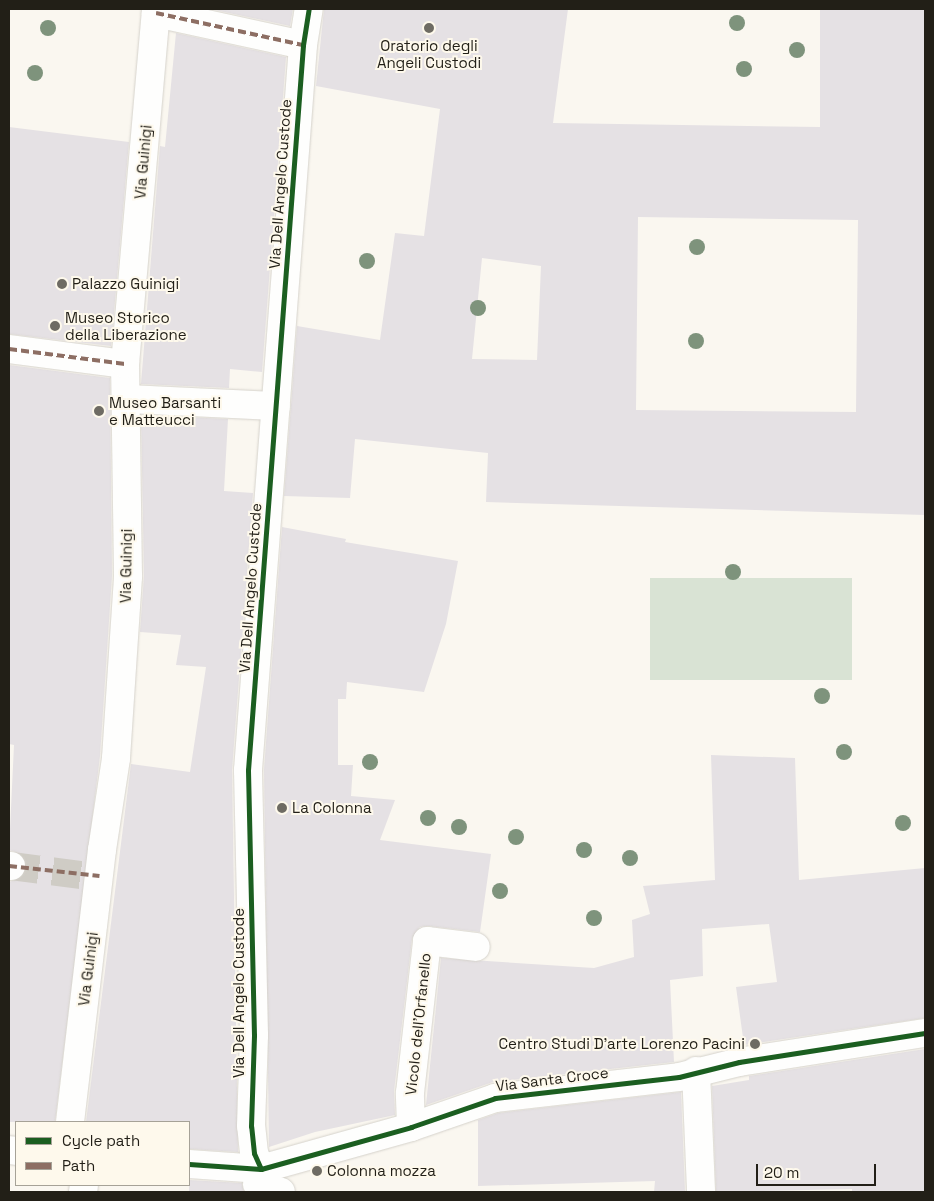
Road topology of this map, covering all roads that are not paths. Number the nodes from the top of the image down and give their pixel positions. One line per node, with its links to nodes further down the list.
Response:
1 (309, 9): 3 (street, Via Dell Angelo Custode)
2 (156, 11): 3 (street); 5 (street, Via Guinigi)
3 (302, 45): 7 (street, Via Dell Angelo Custode)
4 (9, 349): 5 (street)
5 (125, 364): 6 (street, Via Guinigi)
6 (127, 399): 7 (street); 11 (street, Via Guinigi)
7 (276, 406): 14 (street, Via Dell Angelo Custode)
8 (476, 947): 12 (street, Vicolo dell'Orfanello)
9 (925, 1033): 10 (street, Via Santa Croce)
10 (696, 1071): 12 (street, Via Santa Croce); 15 (street)
11 (70, 1121)
12 (410, 1127): 14 (street, Via Santa Croce)
13 (190, 1164): 14 (street, Via Santa Croce)
14 (264, 1184)
15 (700, 1192)

